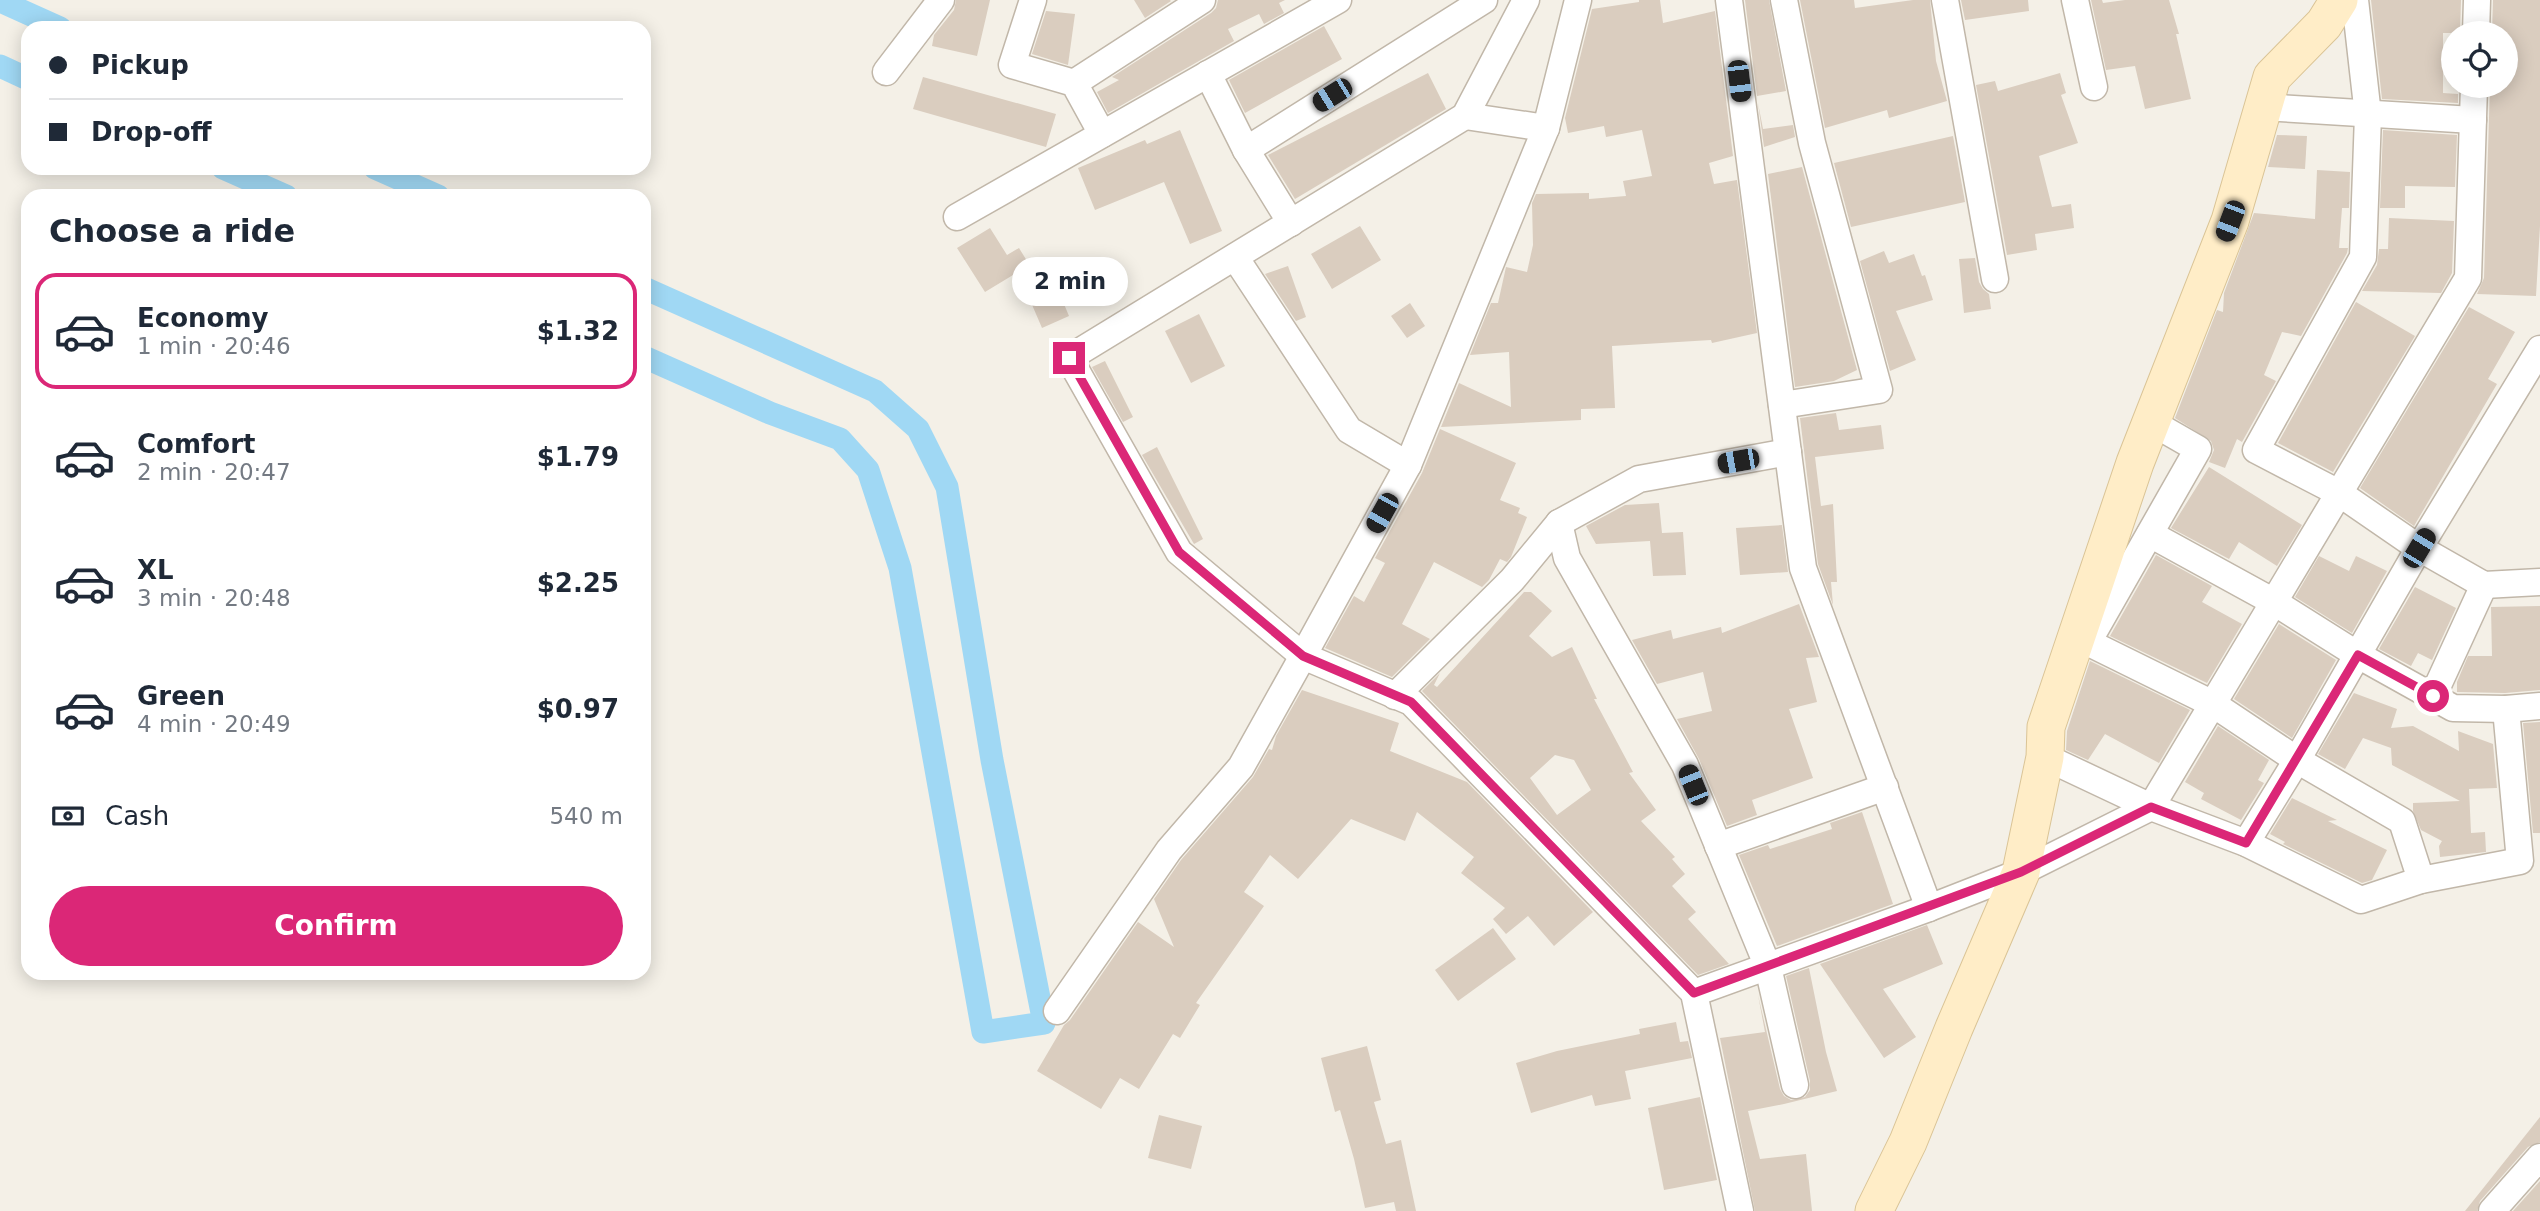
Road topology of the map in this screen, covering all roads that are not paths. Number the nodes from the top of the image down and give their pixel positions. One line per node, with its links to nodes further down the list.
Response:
1 (941, 0): 16 (street)
2 (1034, 0): 18 (street)
3 (1202, 0): 18 (street)
4 (1484, 0): 27 (street)
5 (1526, 0): 23 (street)
6 (1578, 0): 25 (street)
7 (1729, 0): 33 (street)
8 (1784, 0): 33 (street)
9 (1945, 0): 31 (street)
10 (2075, 0): 19 (street)
11 (2339, 0): 21 (street)
12 (2355, 0): 22 (street)
13 (2477, 0): 15 (street)
14 (1332, 1): 17 (street)
15 (2476, 21)
16 (886, 72)
17 (1208, 74): 26 (street); 27 (street)
18 (1074, 83): 26 (street)
19 (2094, 87)
20 (2474, 98): 24 (street)
21 (2263, 107): 22 (street); 34 (street)
22 (2368, 115): 24 (street); 37 (street)
23 (1465, 117): 25 (street); 29 (street)
24 (2473, 120): 37 (street)
25 (1546, 128): 36 (street)
26 (1102, 134): 28 (street)
27 (1246, 150): 29 (street)
28 (957, 217)
29 (1291, 223): 30 (street)
30 (1235, 257): 36 (street); 46 (street)
31 (1995, 279)
32 (2540, 349): 40 (street)
33 (1782, 405): 35 (street)
34 (2151, 422): 39 (street); 44 (street)
35 (1788, 452): 38 (street); 54 (street)
36 (1408, 466): 46 (street)
37 (2339, 493): 40 (street); 43 (street)
38 (1559, 523): 47 (street); 57 (street)
39 (2150, 534): 43 (street); 44 (street)
40 (2419, 548): 42 (street); 45 (street)
41 (2540, 582): 42 (street)
42 (2484, 585): 48 (street)
43 (2274, 602): 45 (street); 49 (street)
44 (2083, 639): 49 (street); 52 (street)
45 (2358, 655): 48 (street); 53 (street)
46 (1303, 656): 47 (street); 63 (street)
47 (1395, 696): 62 (street)
48 (2433, 696): 51 (street)
49 (2213, 704): 53 (street); 55 (street)
50 (2540, 706): 51 (street)
51 (2507, 709): 59 (street)
52 (2045, 757): 55 (street); 58 (street)
53 (2297, 760): 56 (street); 59 (street)
54 (1885, 787): 57 (street); 60 (street)
55 (2151, 807): 56 (street); 58 (street)
56 (2246, 843): 59 (street)
57 (1718, 846): 61 (street)
58 (2021, 872): 60 (street); 67 (street)
59 (2421, 880)
60 (1928, 908): 61 (street)
61 (1768, 967): 62 (street); 64 (street)
62 (1694, 993): 66 (street)
63 (1057, 1011)
64 (1795, 1086)
65 (2540, 1157): 68 (street)
66 (1740, 1211)
67 (1874, 1211)
68 (2492, 1211)

